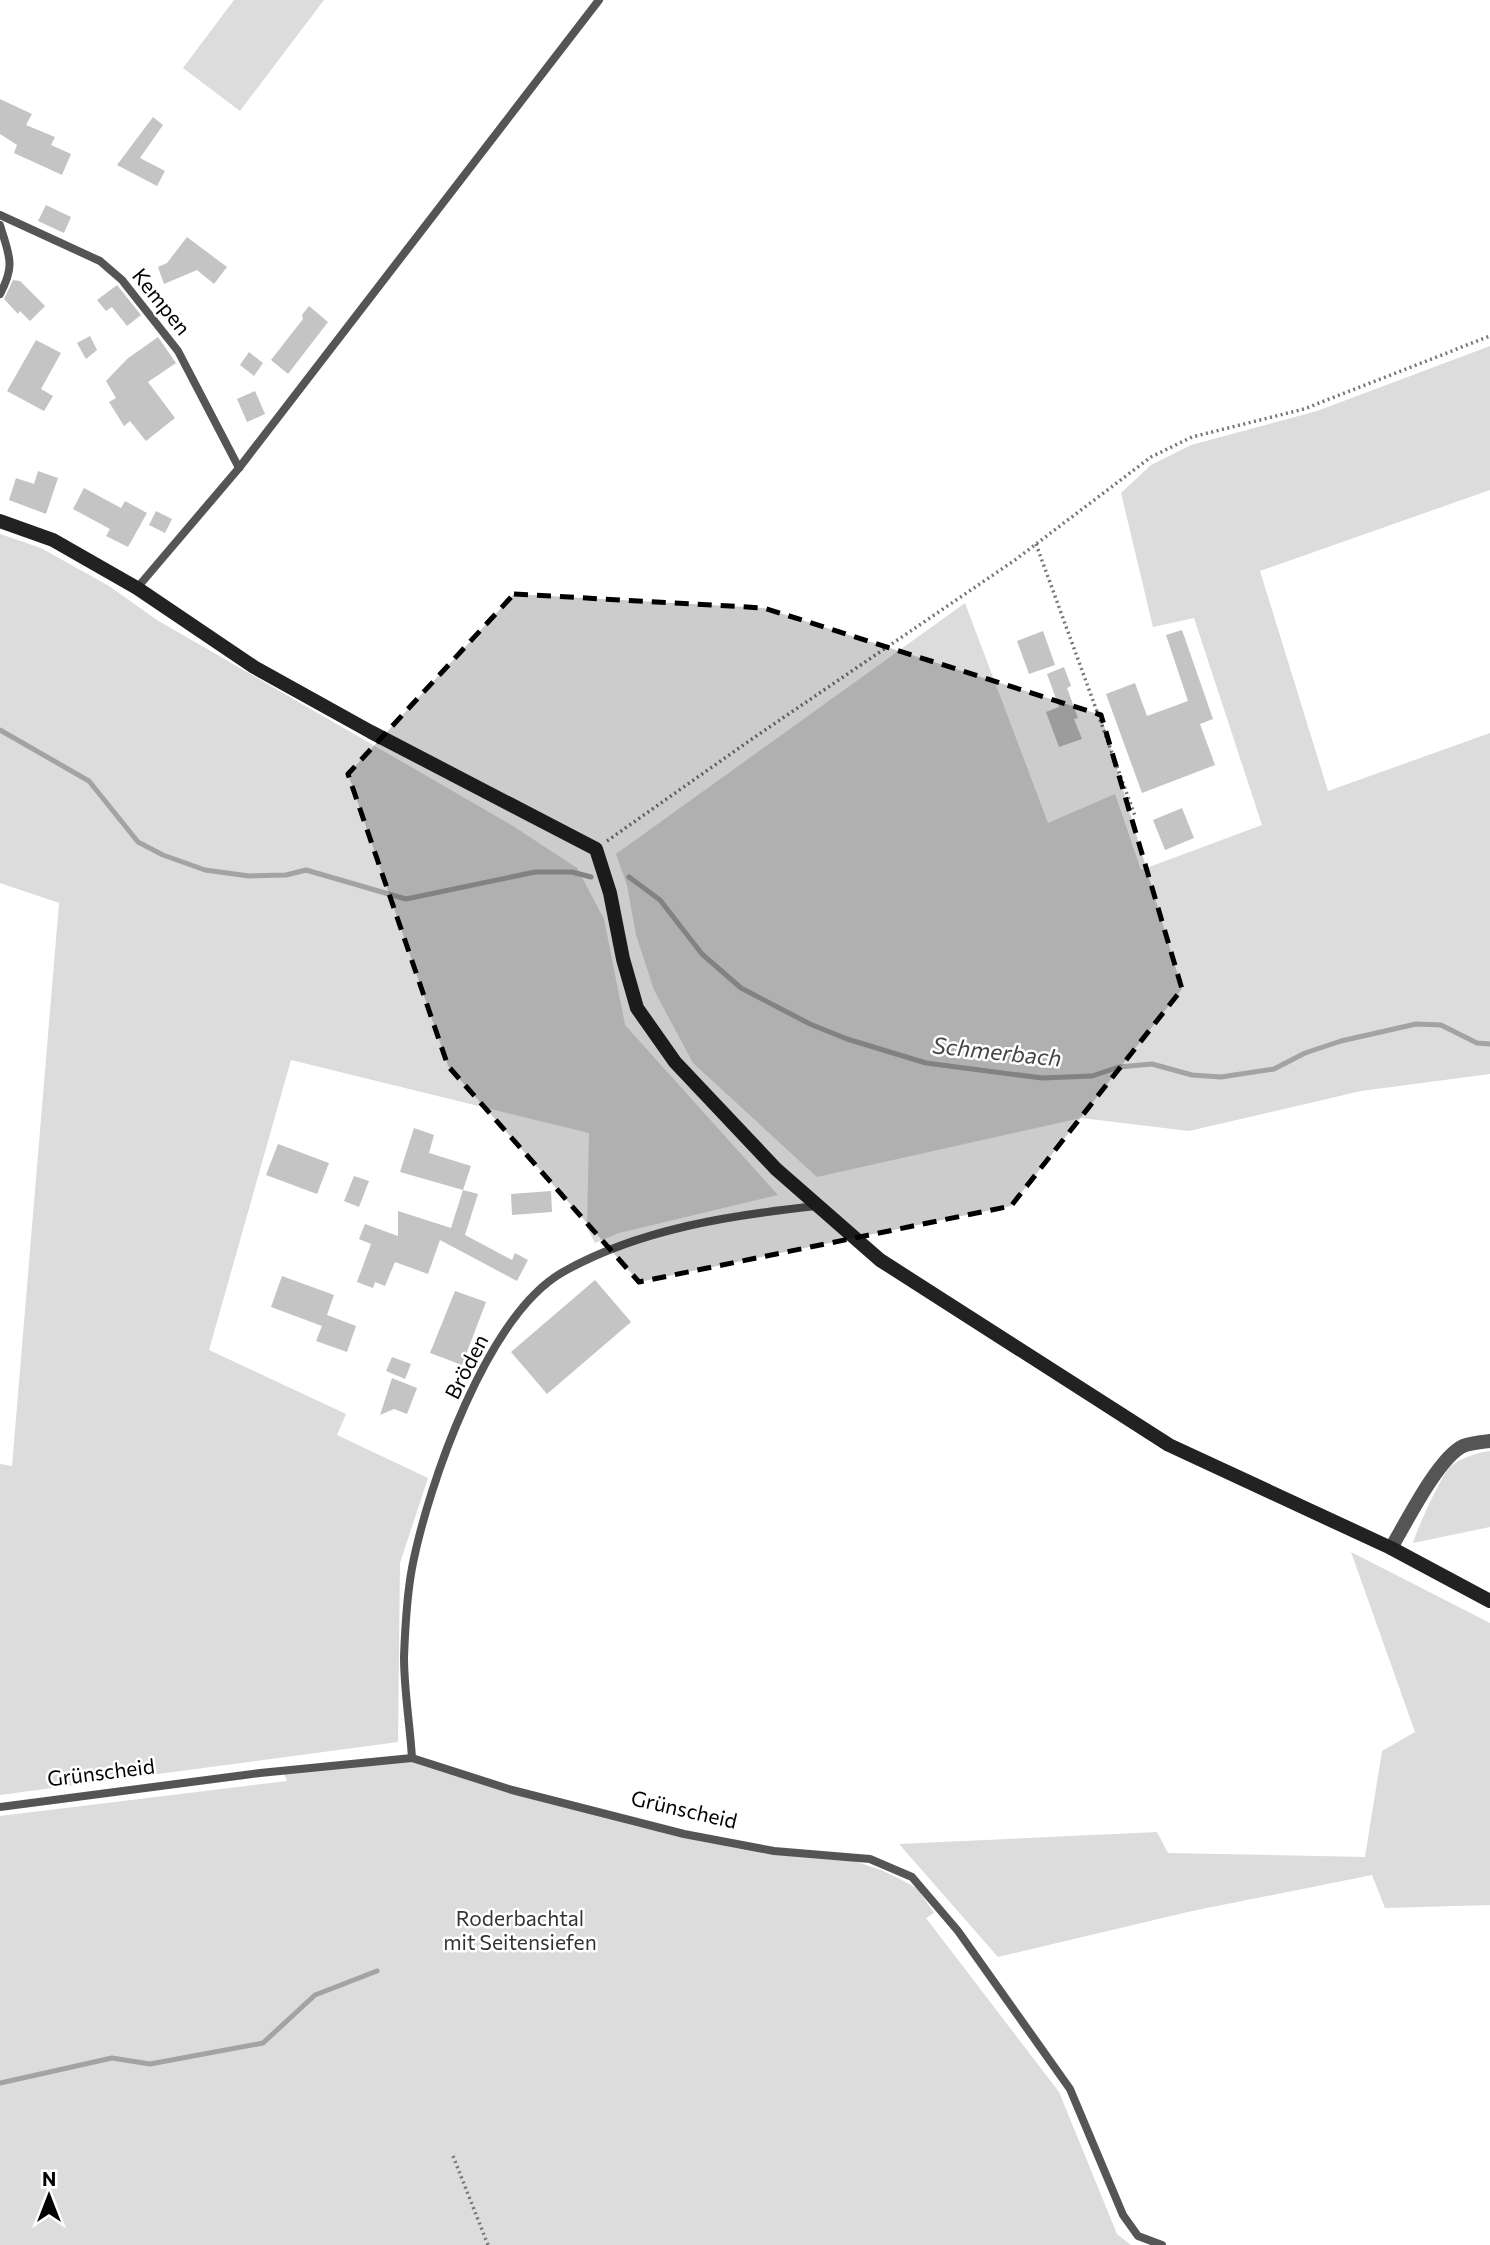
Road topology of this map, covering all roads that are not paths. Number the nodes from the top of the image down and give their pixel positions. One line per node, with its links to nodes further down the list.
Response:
1 (599, 0): 5 (lane)
2 (0, 215): 5 (lane, Kempen)
3 (0, 225): 4 (lane)
4 (0, 294)
5 (239, 468): 7 (lane)
6 (0, 521): 7 (street)
7 (137, 588): 8 (street)
8 (817, 1206): 10 (street); 12 (lane, Bröden)
9 (1490, 1441): 10 (street)
10 (1391, 1548): 11 (street)
11 (1490, 1601)
12 (412, 1758): 13 (lane, Grünscheid); 14 (lane, Grünscheid)
13 (0, 1807)
14 (1162, 2245)

